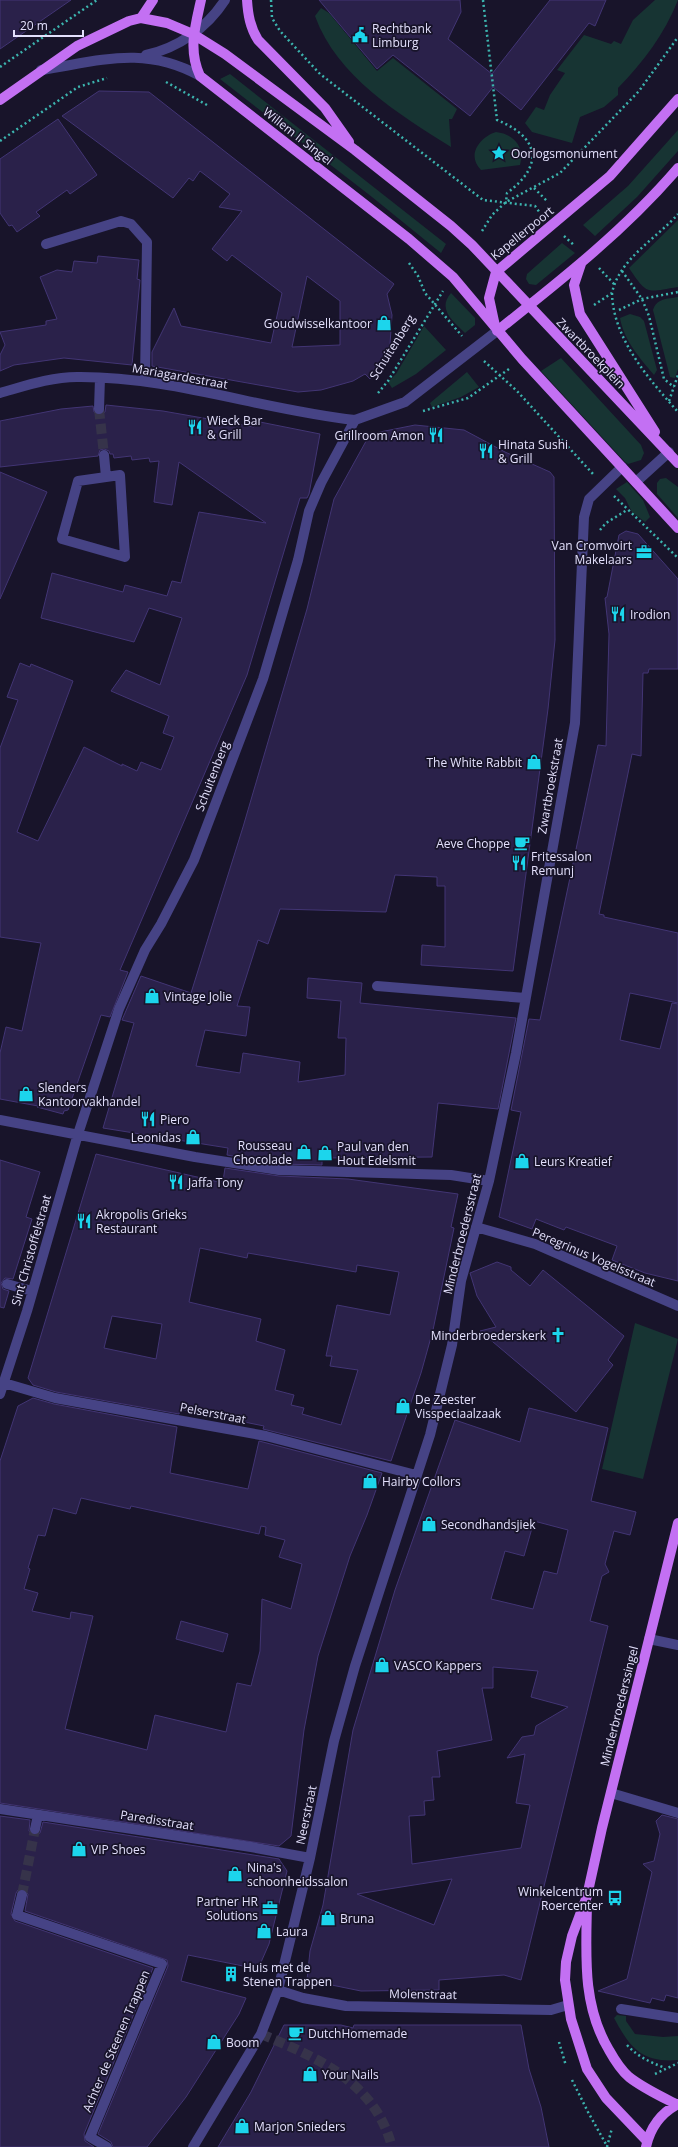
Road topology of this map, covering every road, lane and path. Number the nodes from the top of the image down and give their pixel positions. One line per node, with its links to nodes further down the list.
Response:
1 (97, 0): 12 (path)
2 (152, 0): 8 (main road)
3 (201, 0): 9 (main road)
4 (225, 0): 9 (street)
5 (247, 0): 21 (main road, Willem II Singel)
6 (271, 0): 25 (path)
7 (483, 0): 25 (path)
8 (141, 18): 9 (main road, Willem II Singel); 13 (main road, Willem II Singel)
9 (193, 34): 11 (street); 15 (main road); 21 (main road, Willem II Singel)
10 (678, 37): 23 (path)
11 (138, 56): 13 (street, Willem II Singel); 15 (street, Willem II Singel)
12 (0, 67)
13 (41, 70): 18 (main road, Willem II Singel)
14 (112, 76): 20 (path)
15 (200, 76): 38 (main road, Willem II Singel)
16 (165, 81): 19 (path)
17 (678, 99): 31 (main road, Kapellerpoort)
18 (0, 100)
19 (212, 108)
20 (0, 141)
21 (355, 150): 31 (main road, Willem II Singel)
22 (678, 168): 29 (main road)
23 (534, 188): 24 (path); 25 (path)
24 (547, 201)
25 (506, 202)
26 (678, 214): 30 (path)
27 (46, 244): 41 (street)
28 (405, 259): 44 (path, Schuitenberg)
29 (582, 262): 36 (main road); 50 (main road)
30 (622, 271): 32 (path); 35 (path)
31 (496, 272): 36 (main road, Zwartbroekplein); 38 (main road, Kapellerpoort)
32 (614, 284)
33 (678, 292): 35 (path)
34 (612, 293): 45 (path)
35 (642, 299): 37 (path); 42 (path)
36 (528, 306): 38 (main road); 50 (main road, Zwartbroekplein)
37 (619, 310)
38 (497, 331): 46 (street); 53 (main road)
39 (678, 376): 42 (path)
40 (100, 378): 41 (street, Mariagardestraat); 43 (street, Mariagardestraat); 47 (street)
41 (145, 381): 49 (street, Mariagardestraat)
42 (674, 387): 45 (path)
43 (0, 393)
44 (378, 393)
45 (669, 401): 48 (path)
46 (405, 402): 49 (street); 56 (path)
47 (99, 409)
48 (678, 412)
49 (355, 420): 63 (street, Schuitenberg)
50 (668, 452): 52 (main road); 55 (street)
51 (104, 455): 54 (street)
52 (678, 463)
53 (622, 466): 55 (main road); 56 (street, Zwartbroekstraat)
54 (106, 477): 54 (street)
55 (636, 482): 58 (main road)
56 (603, 484): 61 (street, Zwartbroekstraat)
57 (627, 510): 59 (path)
58 (678, 528)
59 (678, 558)
60 (377, 986): 61 (street)
61 (525, 998): 64 (street, Minderbroedersstraat)
62 (0, 1120): 63 (street)
63 (78, 1134): 64 (street); 67 (street, Sint Christoffelstraat)
64 (489, 1181): 65 (street, Minderbroedersstraat)
65 (476, 1227): 68 (street, Peregrinus Vogelsstraat); 71 (street, Minderbroedersstraat)
66 (7, 1284): 67 (street)
67 (32, 1291): 69 (street, Sint Christoffelstraat)
68 (678, 1306)
69 (4, 1383): 70 (street, Sint Christoffelstraat); 71 (street, Pelserstraat)
70 (0, 1394)
71 (416, 1475): 80 (street, Neerstraat)
72 (678, 1523): 73 (main road, Minderbroederssingel)
73 (649, 1638): 74 (street); 75 (main road, Minderbroederssingel)
74 (678, 1645)
75 (611, 1793): 77 (street); 82 (main road, Minderbroederssingel)
76 (0, 1809): 78 (street, Paredisstraat)
77 (678, 1813)
78 (38, 1815): 79 (street); 80 (street, Paredisstraat)
79 (35, 1829)
80 (310, 1858): 83 (street, Neerstraat)
81 (22, 1895): 91 (street, Achter de Steenen Trappen)
82 (587, 1896): 84 (main road, Minderbroederssingel); 89 (main road, Minderbroederssingel)
83 (278, 1990): 84 (street, Molenstraat); 92 (street, Neerstraat)
84 (568, 2005): 90 (main road, Minderbroederssingel)
85 (621, 2009): 86 (street)
86 (678, 2018)
87 (624, 2040): 88 (path)
88 (678, 2063)
89 (677, 2104): 90 (main road)
90 (646, 2144)
91 (107, 2147)
92 (193, 2147)

